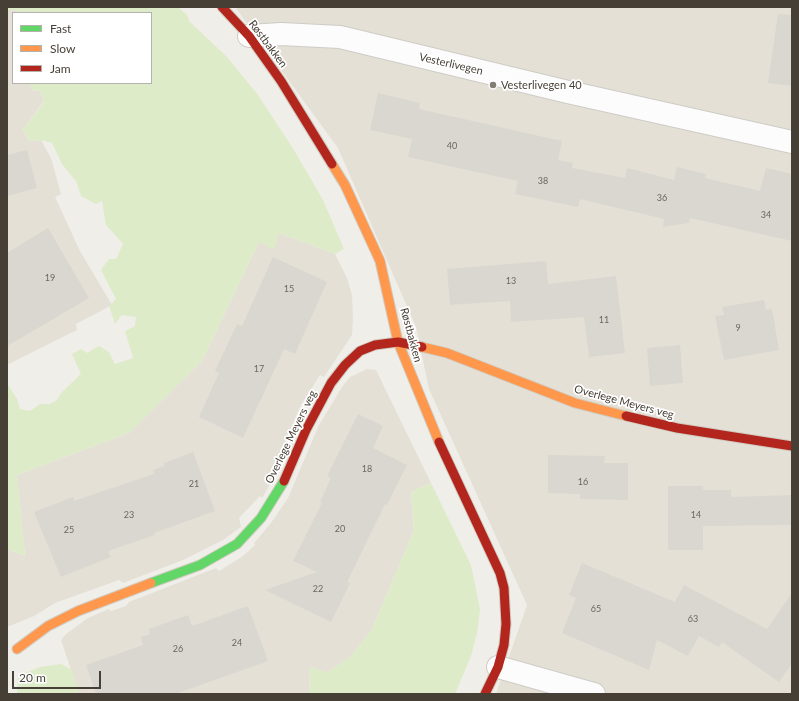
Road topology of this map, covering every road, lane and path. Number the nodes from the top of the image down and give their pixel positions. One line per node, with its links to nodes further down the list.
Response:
1 (222, 7): 2 (street, Røstbakken)
2 (249, 36): 3 (street, Vesterlivegen); 4 (street, Røstbakken)
3 (792, 142)
4 (398, 342): 5 (street, Overlege Meyers veg); 6 (street, Overlege Meyers veg); 7 (street, Røstbakken)
5 (792, 446)
6 (17, 648)
7 (498, 667): 8 (street, Røstbakken); 9 (street)
8 (485, 694)
9 (594, 694)

